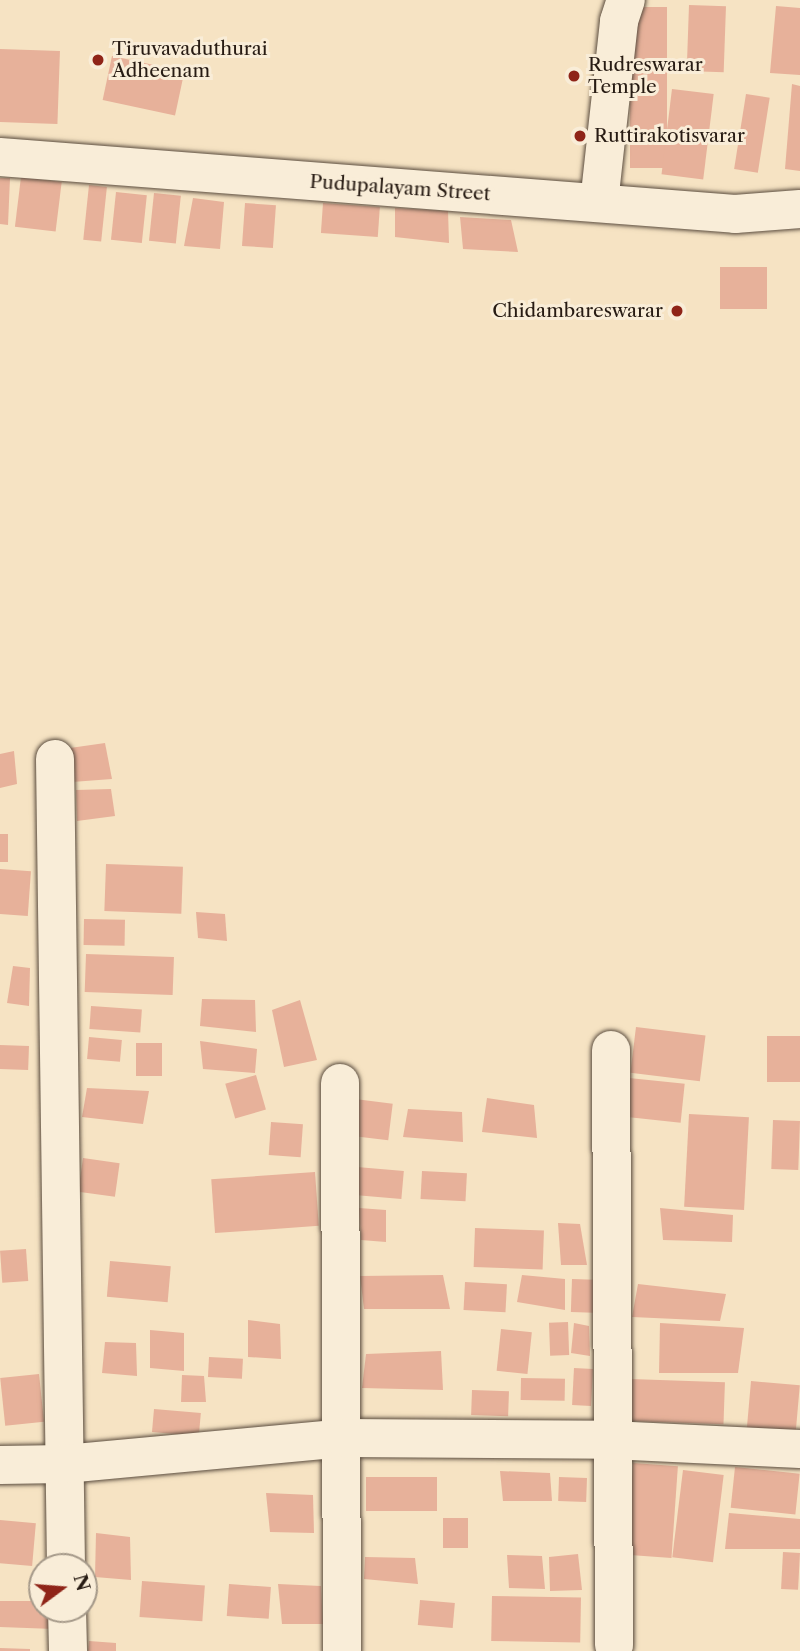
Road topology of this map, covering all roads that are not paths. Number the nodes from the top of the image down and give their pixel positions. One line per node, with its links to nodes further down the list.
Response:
1 (626, 0): 3 (street)
2 (0, 157): 3 (street, Pudupalayam Street)
3 (599, 203): 4 (street, Pudupalayam Street)
4 (800, 209)
5 (55, 759): 11 (street)
6 (611, 1050): 9 (street)
7 (340, 1083): 8 (street)
8 (344, 1438): 9 (street); 11 (street); 17 (street)
9 (610, 1440): 10 (street); 15 (street)
10 (800, 1449)
11 (65, 1464): 12 (street); 13 (street)
12 (0, 1465)
13 (66, 1553)
14 (67, 1623): 16 (street)
15 (614, 1645)
16 (68, 1651)
17 (342, 1651)

